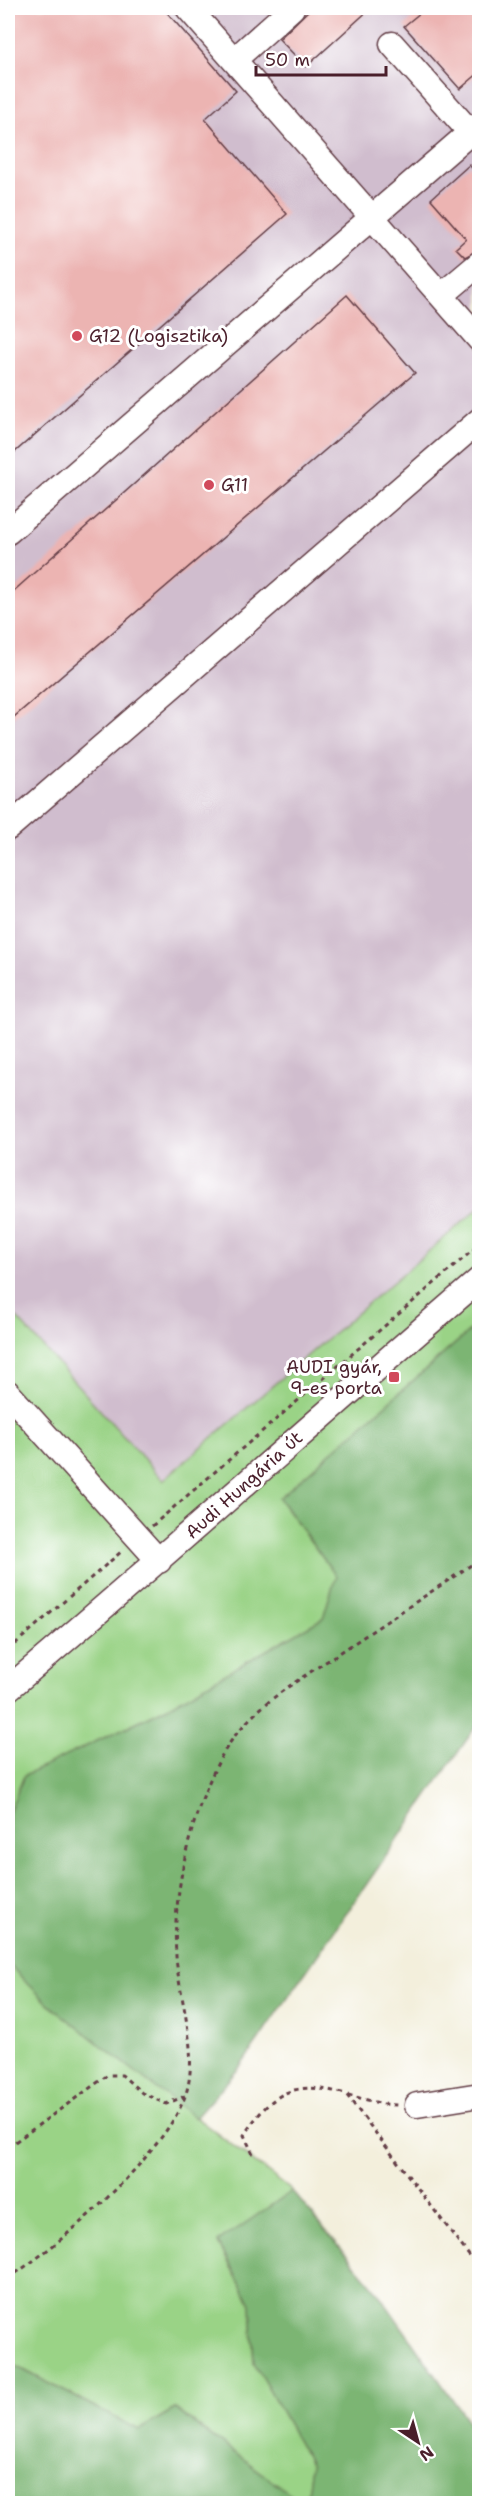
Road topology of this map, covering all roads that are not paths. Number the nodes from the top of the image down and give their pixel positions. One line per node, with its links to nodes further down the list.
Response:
1 (188, 8): 4 (street)
2 (292, 8): 4 (street)
3 (392, 44): 5 (street)
4 (234, 60): 6 (street)
5 (475, 128): 6 (street)
6 (371, 217): 8 (street); 11 (street)
7 (480, 262): 8 (street)
8 (442, 295): 9 (street)
9 (475, 325)
10 (480, 420): 12 (street)
11 (8, 532)
12 (8, 828)
13 (480, 1279): 15 (street, Audi Hungária út)
14 (8, 1393): 15 (street)
15 (159, 1561): 16 (street, Audi Hungária út)
16 (8, 1689)
17 (480, 2095): 18 (street)
18 (417, 2105)

